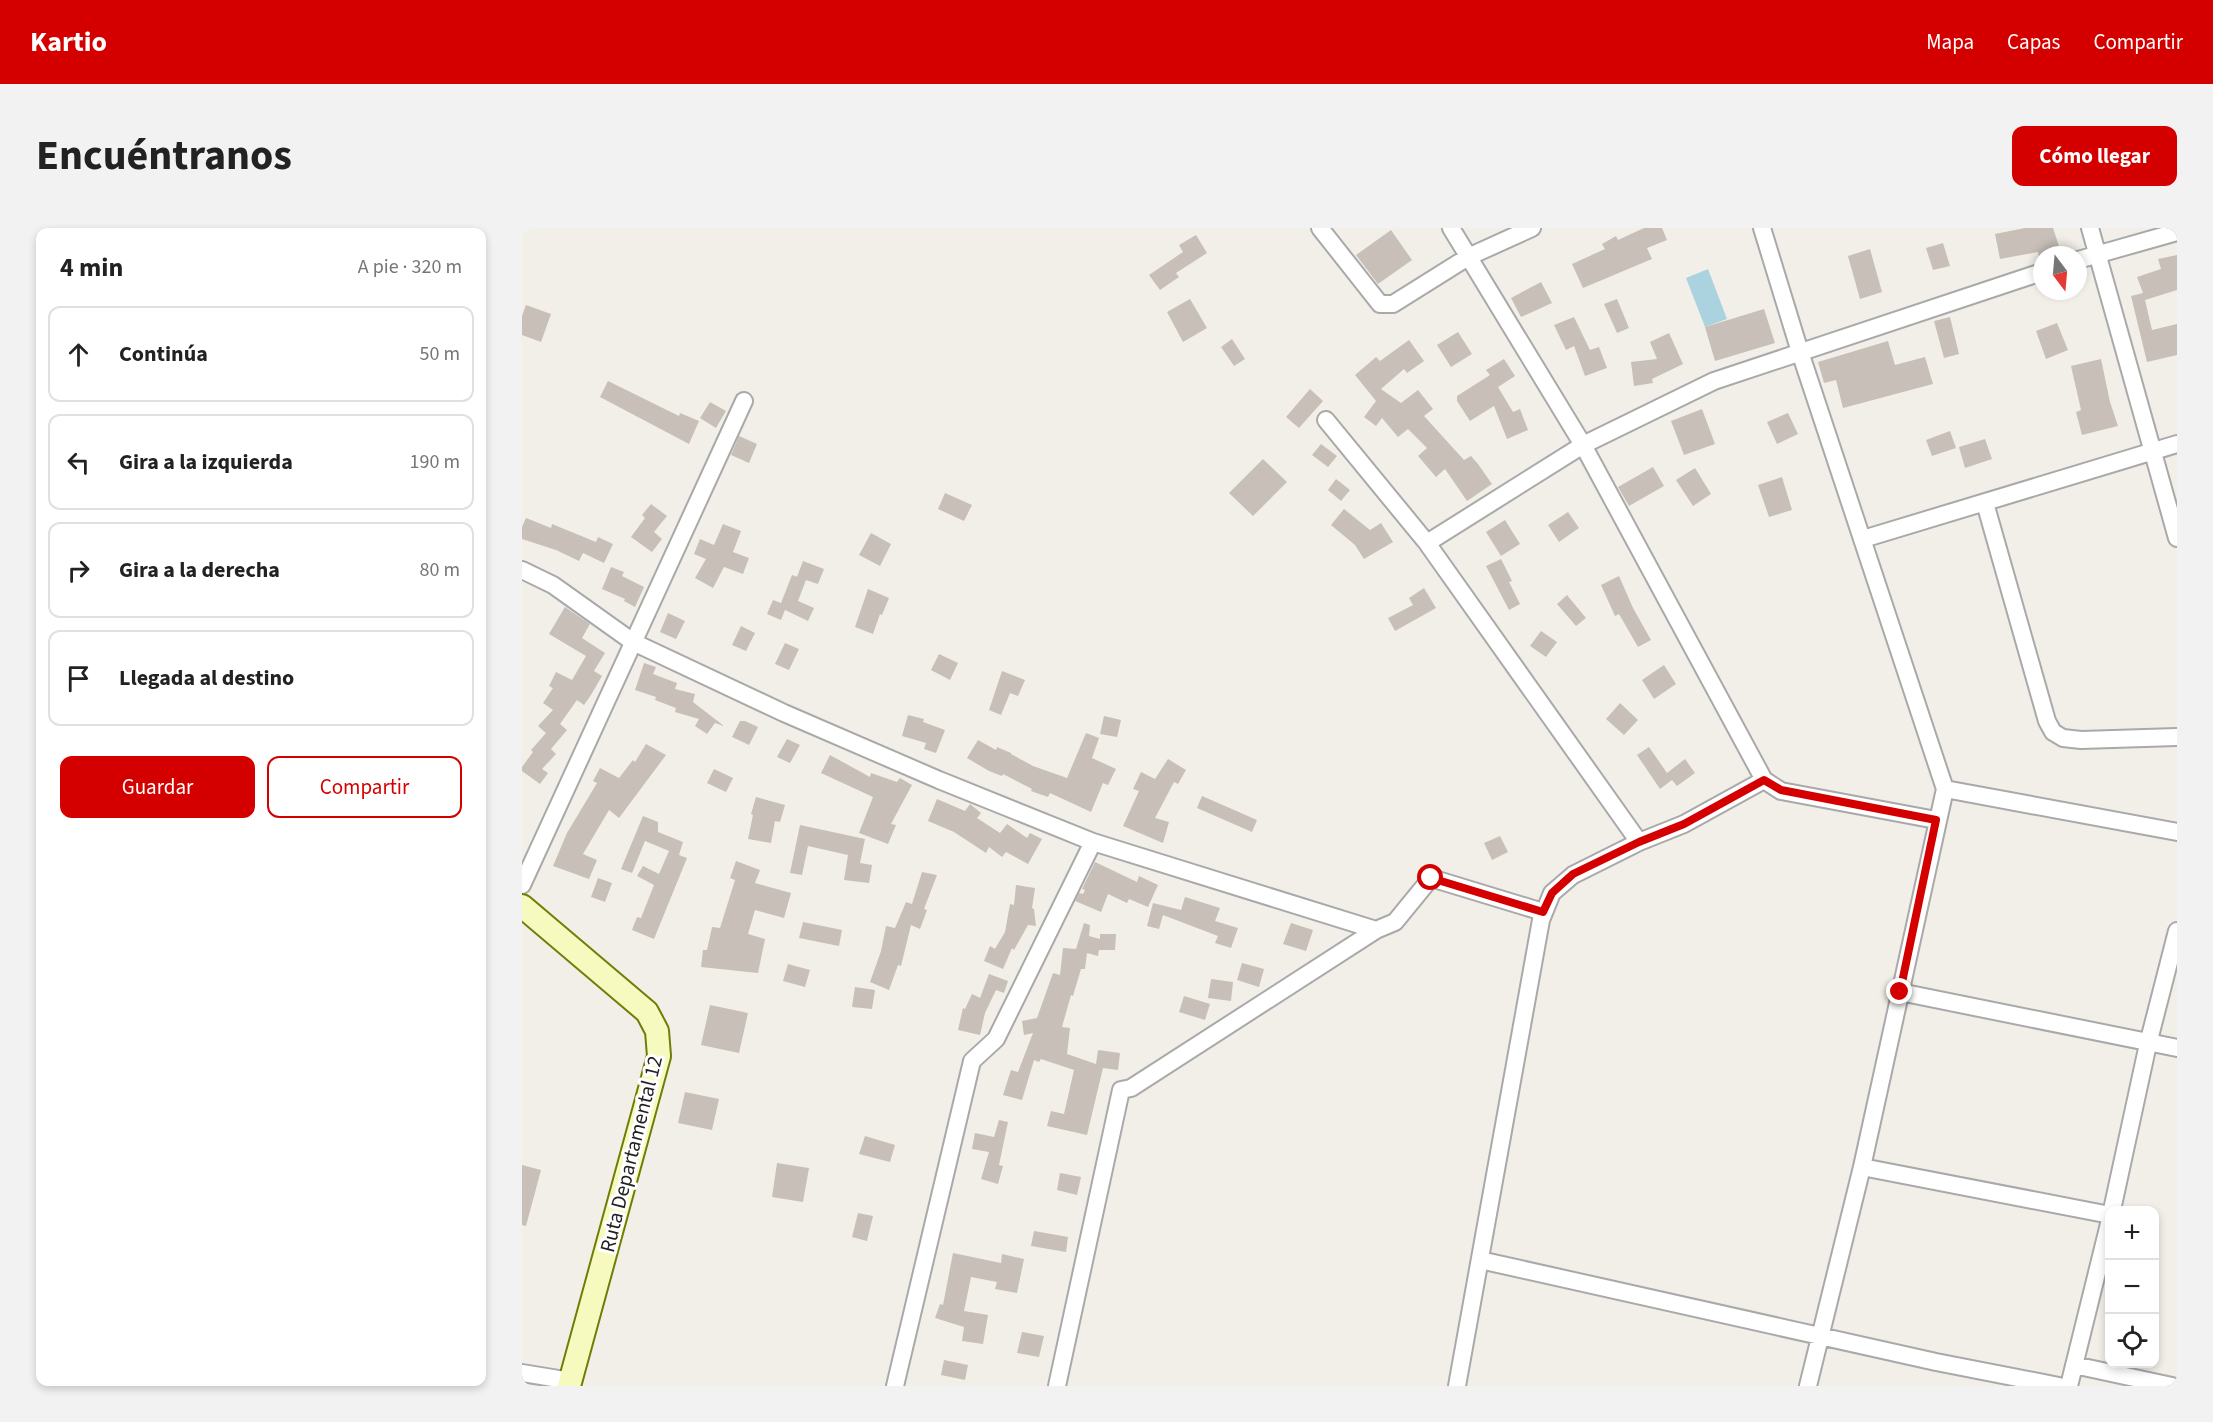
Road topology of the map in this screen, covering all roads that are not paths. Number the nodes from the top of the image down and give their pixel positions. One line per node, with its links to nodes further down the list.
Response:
1 (1320, 228): 8 (street)
2 (1451, 228): 8 (street)
3 (1532, 228): 8 (street)
4 (1762, 228): 11 (street)
5 (2090, 228): 7 (street)
6 (2177, 232): 7 (street)
7 (2097, 253): 9 (street); 16 (street)
8 (1468, 257): 15 (street)
9 (2087, 257)
10 (2033, 275): 11 (street)
11 (1800, 352): 15 (street); 19 (street)
12 (744, 401): 22 (street)
13 (1326, 420): 20 (street)
14 (2177, 444): 16 (street)
15 (1583, 446): 20 (street); 24 (street)
16 (2152, 452): 17 (street); 18 (street)
17 (1985, 503): 19 (street); 23 (street)
18 (2177, 538)
19 (1863, 539): 25 (street)
20 (1427, 543): 29 (street)
21 (522, 570): 22 (street)
22 (633, 642): 28 (street); 30 (street)
23 (2177, 737)
24 (1764, 780): 26 (street); 29 (street)
25 (1944, 789): 26 (street); 27 (street)
26 (1936, 820): 35 (street)
27 (2177, 832)
28 (1093, 842): 33 (street); 47 (street)
29 (1639, 842): 32 (street)
30 (522, 885)
31 (522, 906): 46 (main road, Ruta Departamental 12)
32 (1543, 912): 33 (street); 42 (street)
33 (1376, 930): 48 (street)
34 (2177, 931): 36 (street)
35 (1900, 992): 36 (street); 38 (street)
36 (2148, 1044): 37 (street); 39 (street)
37 (2177, 1048)
38 (1862, 1167): 40 (street); 43 (street)
39 (2113, 1206)
40 (2105, 1214)
41 (2105, 1237): 44 (street)
42 (1480, 1260): 43 (street); 49 (street)
43 (1819, 1335): 50 (street); 51 (street)
44 (2074, 1365): 52 (street); 53 (street)
45 (522, 1372): 46 (street)
46 (570, 1384)
47 (895, 1386)
48 (1057, 1386)
49 (1457, 1386)
50 (1808, 1386)
51 (2059, 1386)
52 (2069, 1386)
53 (2172, 1386)

